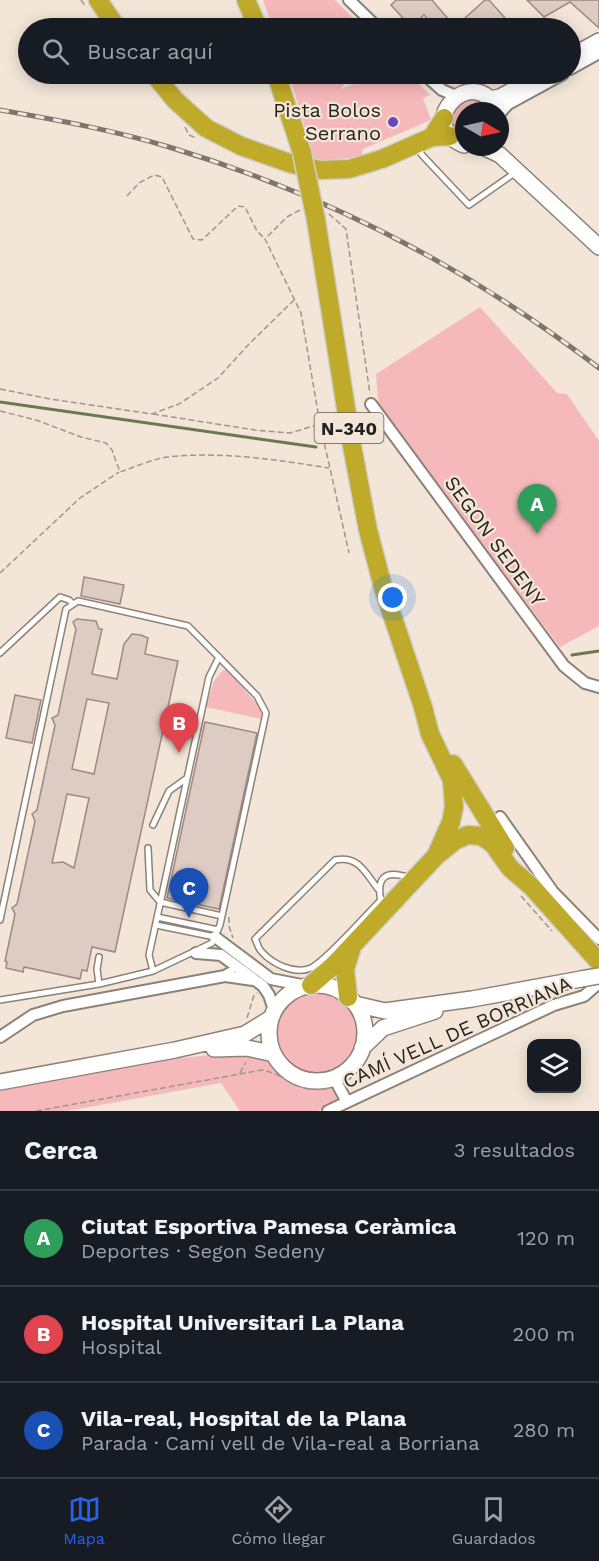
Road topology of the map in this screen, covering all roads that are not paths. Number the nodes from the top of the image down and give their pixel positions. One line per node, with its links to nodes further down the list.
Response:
1 (98, 0): 5 (highway)
2 (246, 0): 6 (highway)
3 (256, 0): 7 (highway)
4 (349, 0): 8 (street)
5 (110, 18)
6 (254, 18)
7 (264, 18)
8 (368, 18)
9 (599, 41): 10 (main road)
10 (581, 51)
11 (599, 53): 12 (street)
12 (581, 63)
13 (162, 84): 23 (highway)
14 (279, 84): 24 (highway, N-340)
15 (286, 84): 24 (highway, N-340)
16 (432, 84): 19 (street)
17 (524, 84): 21 (main road)
18 (545, 84): 22 (street)
19 (447, 102): 20 (main road); 23 (highway)
20 (487, 102)
21 (498, 102)
22 (509, 103)
23 (440, 140): 27 (lane)
24 (302, 153): 35 (highway, N-340, bridge)
25 (509, 153): 28 (main road)
26 (501, 156): 27 (main road)
27 (517, 171): 29 (main road)
28 (599, 236)
29 (599, 247)
30 (371, 404): 34 (street, SEGON SEDENY)
31 (73, 604): 32 (lane); 33 (lane); 48 (lane)
32 (0, 653)
33 (219, 657): 36 (lane); 46 (lane)
34 (599, 687)
35 (423, 707): 40 (highway); 43 (highway, N-340)
36 (187, 778): 38 (lane); 44 (lane)
37 (500, 817): 51 (street)
38 (153, 825)
39 (148, 848): 44 (lane)
40 (436, 856): 41 (highway); 43 (highway)
41 (414, 879): 42 (lane); 45 (highway)
42 (378, 889): 45 (lane); 45 (lane)
43 (524, 889): 55 (highway, N-340)
44 (160, 902): 46 (lane); 47 (lane)
45 (382, 906): 52 (highway)
46 (222, 916): 50 (lane)
47 (157, 917): 49 (lane); 50 (lane)
48 (0, 918)
49 (156, 925): 50 (lane); 57 (lane)
50 (217, 933): 53 (lane); 60 (street)
51 (599, 939)
52 (354, 943): 64 (highway); 67 (highway)
53 (196, 953): 56 (street); 57 (lane)
54 (99, 957): 63 (lane)
55 (599, 962)
56 (237, 968): 58 (street); 60 (street); 61 (street)
57 (153, 971): 63 (lane)
58 (225, 976): 61 (street); 69 (street)
59 (599, 976): 65 (main road, bridge)
60 (271, 979): 64 (street)
61 (255, 980): 68 (street)
62 (599, 983): 75 (street, CAMÍ VELL DE BORRIANA)
63 (99, 984): 66 (lane)
64 (309, 986): 67 (main road); 68 (main road)
65 (472, 999): 67 (main road); 70 (main road)
66 (0, 1000)
67 (352, 1000): 70 (main road)
68 (273, 1014): 71 (main road); 72 (main road)
69 (0, 1037)
70 (362, 1048): 74 (main road)
71 (175, 1050): 72 (main road); 73 (main road)
72 (274, 1054): 74 (main road)
73 (0, 1082)
74 (336, 1082): 75 (street)
75 (347, 1102): 76 (street, CAMÍ VELL DE BORRIANA)
76 (328, 1111)

